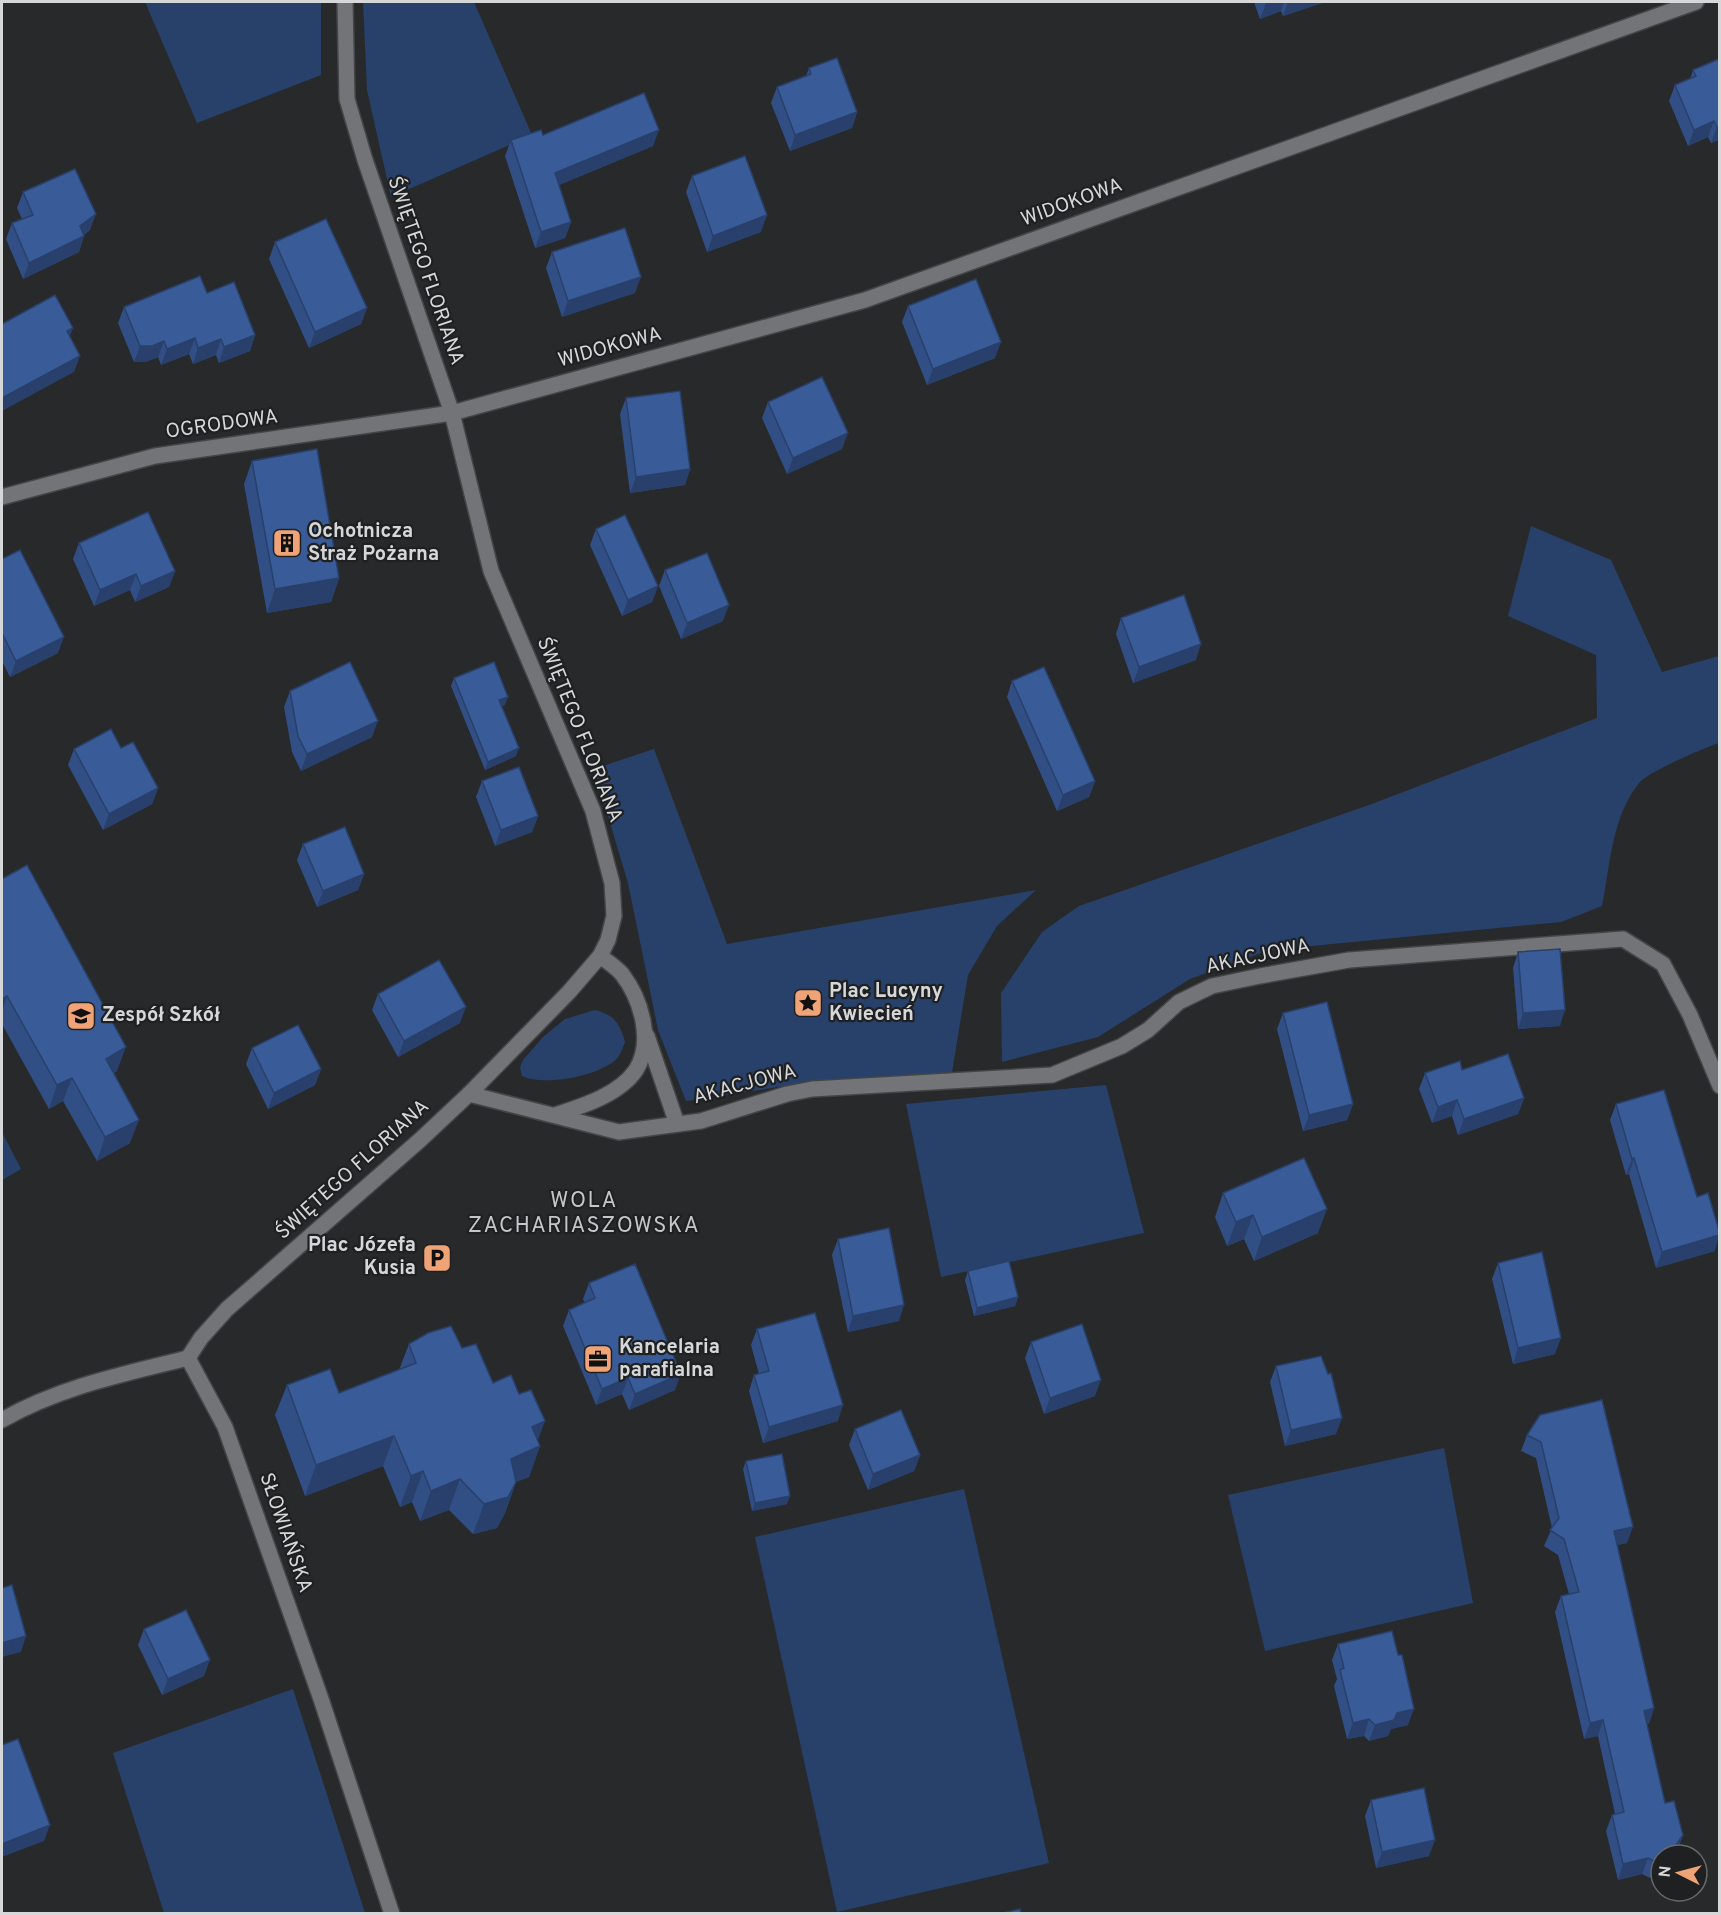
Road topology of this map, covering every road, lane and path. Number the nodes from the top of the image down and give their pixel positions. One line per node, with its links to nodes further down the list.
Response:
1 (345, 2): 3 (street, ŚWIĘTEGO FLORIANA)
2 (1696, 2): 3 (street, WIDOKOWA)
3 (452, 412): 4 (street, OGRODOWA); 5 (street, ŚWIĘTEGO FLORIANA)
4 (2, 497)
5 (600, 956): 6 (street, AKACJOWA); 8 (street, ŚWIĘTEGO FLORIANA)
6 (644, 1029): 9 (street, AKACJOWA); 10 (street, AKACJOWA)
7 (1719, 1086): 10 (street, AKACJOWA)
8 (469, 1094): 9 (street); 11 (street, ŚWIĘTEGO FLORIANA)
9 (555, 1115): 10 (street, AKACJOWA)
10 (677, 1124)
11 (188, 1358): 12 (street); 13 (street, SŁOWIAŃSKA)
12 (2, 1420)
13 (392, 1914)

